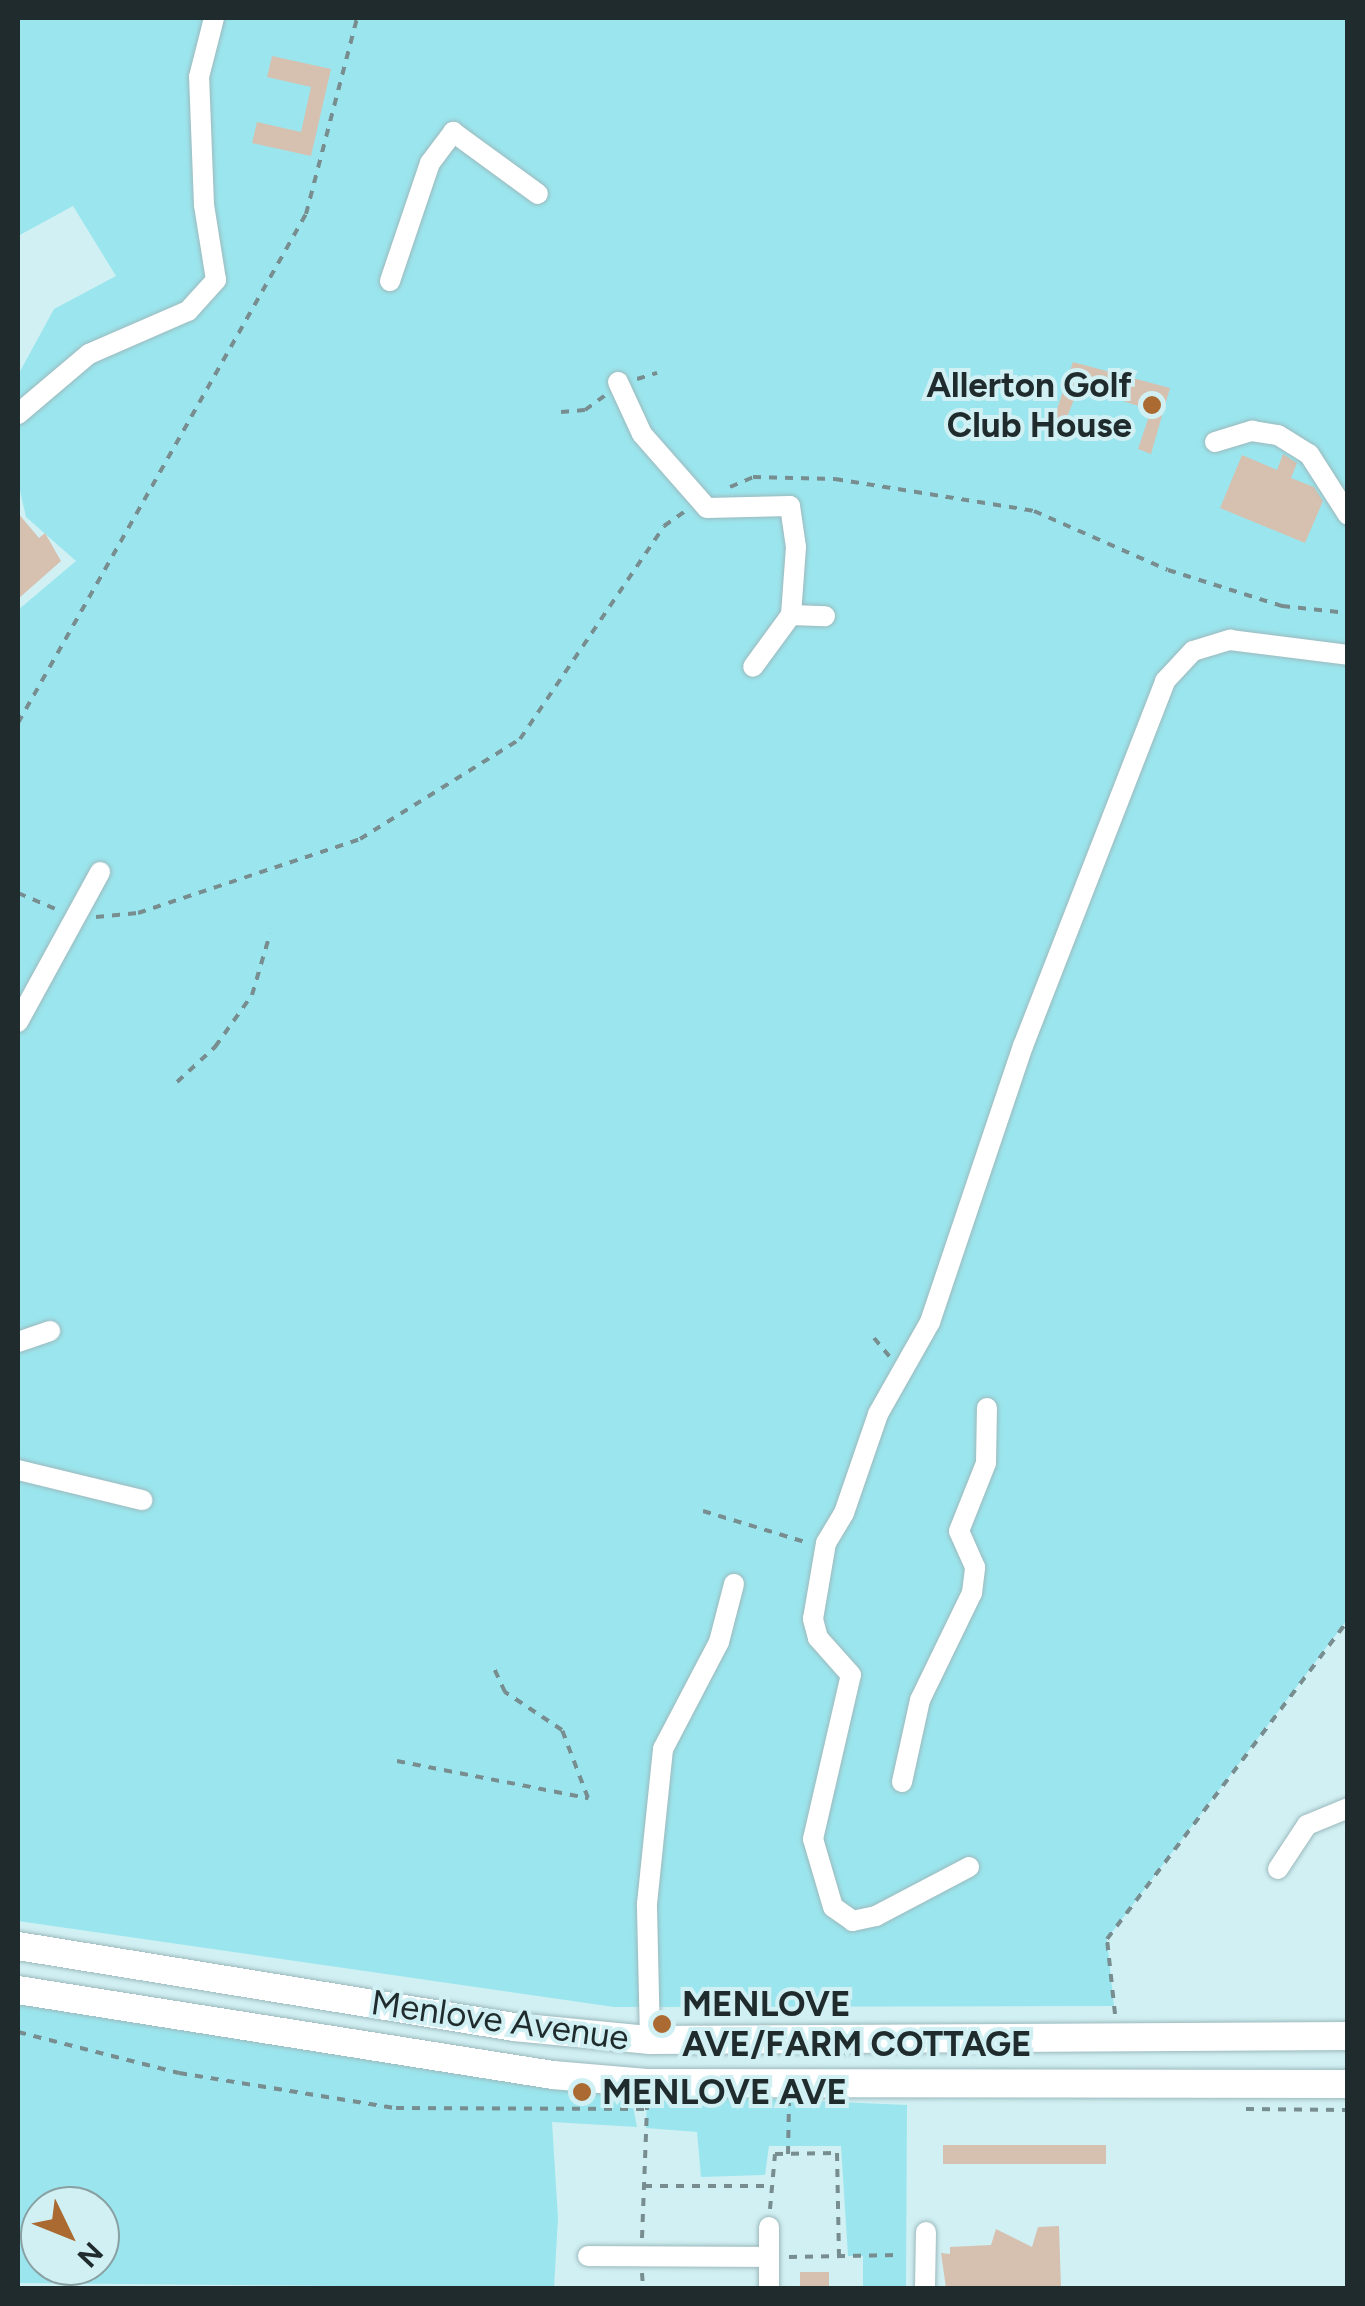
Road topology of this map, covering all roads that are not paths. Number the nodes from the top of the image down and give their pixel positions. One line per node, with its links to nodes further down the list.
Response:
1 (214, 18): 5 (street)
2 (538, 194): 3 (street)
3 (390, 281)
4 (618, 382): 8 (street)
5 (18, 414)
6 (1215, 442): 7 (street)
7 (1348, 515)
8 (791, 614): 9 (street); 11 (street)
9 (824, 616)
10 (1348, 655): 22 (street)
11 (753, 667)
12 (100, 872): 13 (street)
13 (18, 1022)
14 (50, 1331): 15 (street)
15 (18, 1342)
16 (987, 1408): 20 (street)
17 (18, 1470): 18 (street)
18 (142, 1500)
19 (734, 1584): 27 (street)
20 (902, 1782)
21 (1348, 1808): 23 (street)
22 (968, 1868)
23 (1278, 1869)
24 (18, 1946): 27 (highway, Menlove Avenue)
25 (18, 1990): 29 (highway, Menlove Avenue)
26 (1348, 2036): 27 (highway, Menlove Avenue)
27 (650, 2040): 29 (highway)
28 (1348, 2084): 29 (highway, Menlove Avenue)
29 (647, 2096)
30 (769, 2227): 33 (street)
31 (926, 2232): 35 (street)
32 (588, 2256): 33 (street)
33 (770, 2257): 34 (street)
34 (770, 2288)
35 (925, 2288)

